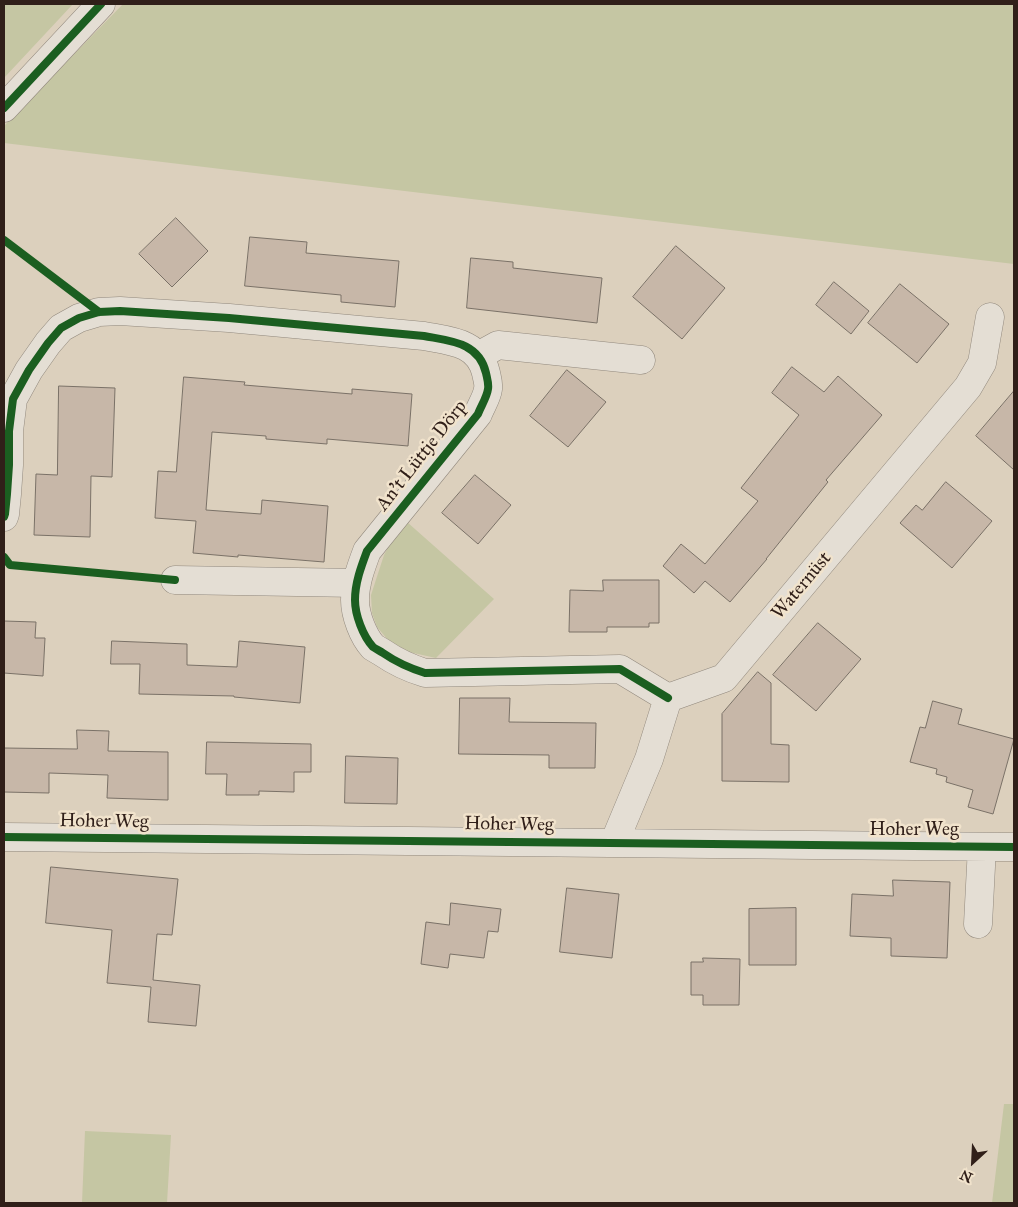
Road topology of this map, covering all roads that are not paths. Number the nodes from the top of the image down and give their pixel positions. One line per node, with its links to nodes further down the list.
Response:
1 (101, 4): 2 (street)
2 (4, 108)
3 (990, 317): 9 (street, Waternüst)
4 (478, 356): 5 (street); 6 (street); 8 (street, An't Lüttje Dörp)
5 (641, 360)
6 (4, 517)
7 (175, 580): 8 (street)
8 (357, 584): 9 (street, An't Lüttje Dörp)
9 (668, 698): 11 (street)
10 (4, 837): 11 (street, Hoher Weg)
11 (614, 842): 12 (street, Hoher Weg)
12 (982, 847): 13 (street, Hoher Weg); 14 (street)
13 (1014, 848)
14 (978, 924)

